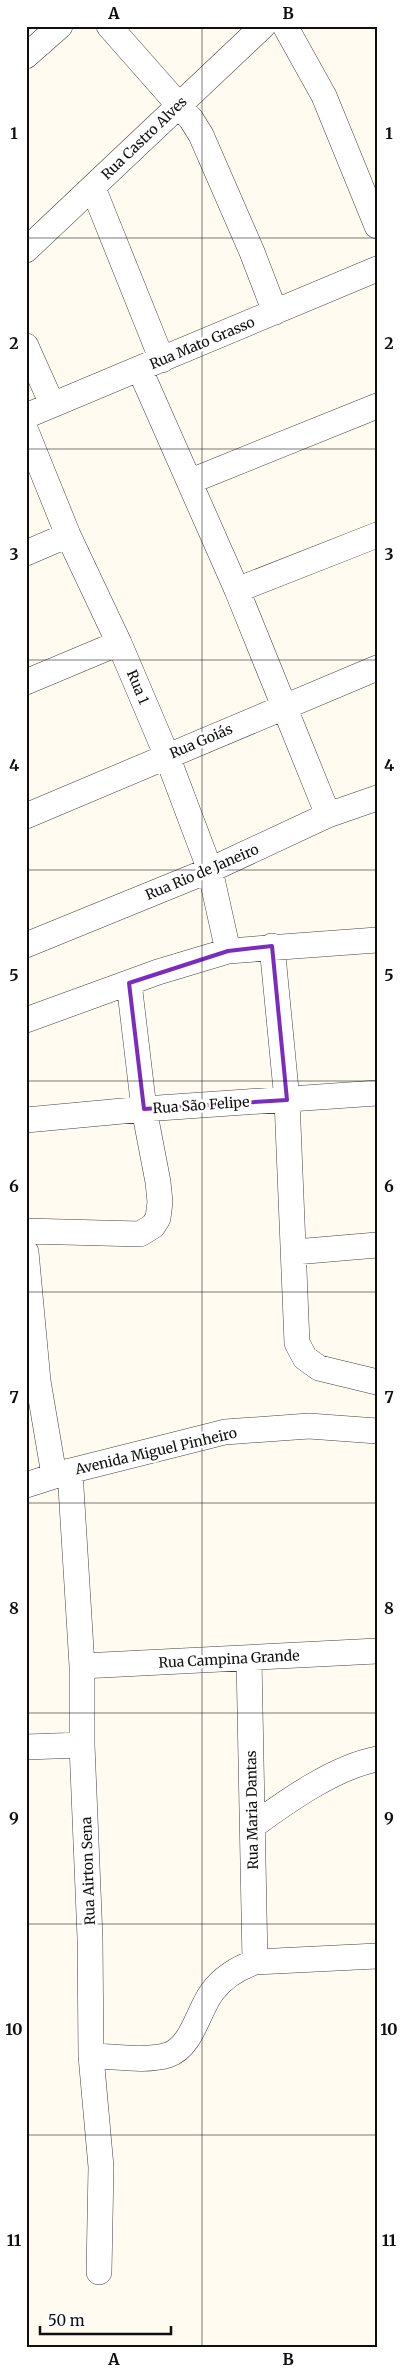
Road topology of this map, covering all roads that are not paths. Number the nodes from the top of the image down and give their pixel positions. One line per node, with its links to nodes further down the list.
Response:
1 (60, 26): 5 (street)
2 (109, 26): 6 (street)
3 (263, 26): 6 (street, Rua Castro Alves)
4 (285, 26): 8 (street)
5 (26, 56)
6 (180, 108): 7 (street, Rua Castro Alves); 11 (street)
7 (93, 188): 9 (street, Rua Castro Alves); 13 (street)
8 (377, 226)
9 (26, 250)
10 (377, 269): 11 (street, Rua Mato Grasso)
11 (275, 312): 13 (street, Rua Mato Grasso)
12 (26, 346): 14 (street)
13 (151, 365): 14 (street, Rua Mato Grasso); 18 (street)
14 (52, 404): 16 (street, Rua Mato Grasso)
15 (377, 406): 18 (street)
16 (26, 416)
17 (26, 431): 20 (street, Rua 1)
18 (191, 481): 22 (street)
19 (377, 534): 22 (street)
20 (68, 535): 21 (street); 23 (street, Rua 1)
21 (26, 553)
22 (237, 590): 26 (street)
23 (119, 643): 25 (street); 27 (street, Rua 1)
24 (377, 668): 26 (street, Rua Goiás)
25 (26, 682)
26 (284, 706): 27 (street, Rua Goiás); 29 (street)
27 (167, 756): 30 (street, Rua Goiás); 31 (street, Rua 1)
28 (377, 798): 29 (street, Rua Rio de Janeiro)
29 (328, 815): 31 (street, Rua Rio de Janeiro)
30 (26, 816)
31 (210, 870): 33 (street, Rua Rio de Janeiro); 35 (street, Rua 1)
32 (377, 940): 34 (street)
33 (26, 945)
34 (272, 946): 35 (street); 39 (street)
35 (228, 951): 36 (street)
36 (129, 983): 37 (street); 40 (street)
37 (26, 1020)
38 (377, 1093): 39 (street, Rua São Felipe)
39 (286, 1100): 40 (street, Rua São Felipe); 45 (street)
40 (144, 1109): 41 (street, Rua São Felipe); 42 (street)
41 (26, 1120)
42 (26, 1231)
43 (377, 1245): 45 (street)
44 (26, 1252): 46 (street, Rua Airton Sena)
45 (294, 1252): 47 (street)
46 (32, 1382): 49 (street, Rua Airton Sena)
47 (377, 1382)
48 (377, 1431): 49 (street, Avenida Miguel Pinheiro)
49 (62, 1473): 50 (street, Avenida Miguel Pinheiro); 53 (street, Rua Airton Sena)
50 (26, 1485)
51 (377, 1651): 52 (street, Rua Campina Grande)
52 (249, 1658): 53 (street, Rua Campina Grande); 57 (street, Rua Maria Dantas)
53 (82, 1666): 54 (street, Rua Airton Sena)
54 (82, 1745): 55 (street); 60 (street, Rua Airton Sena)
55 (26, 1747)
56 (377, 1759): 57 (street)
57 (253, 1826): 59 (street, Rua Maria Dantas)
58 (377, 1956): 59 (street)
59 (256, 1962): 60 (street)
60 (91, 2056): 61 (street, Rua Airton Sena)
61 (99, 2272)

